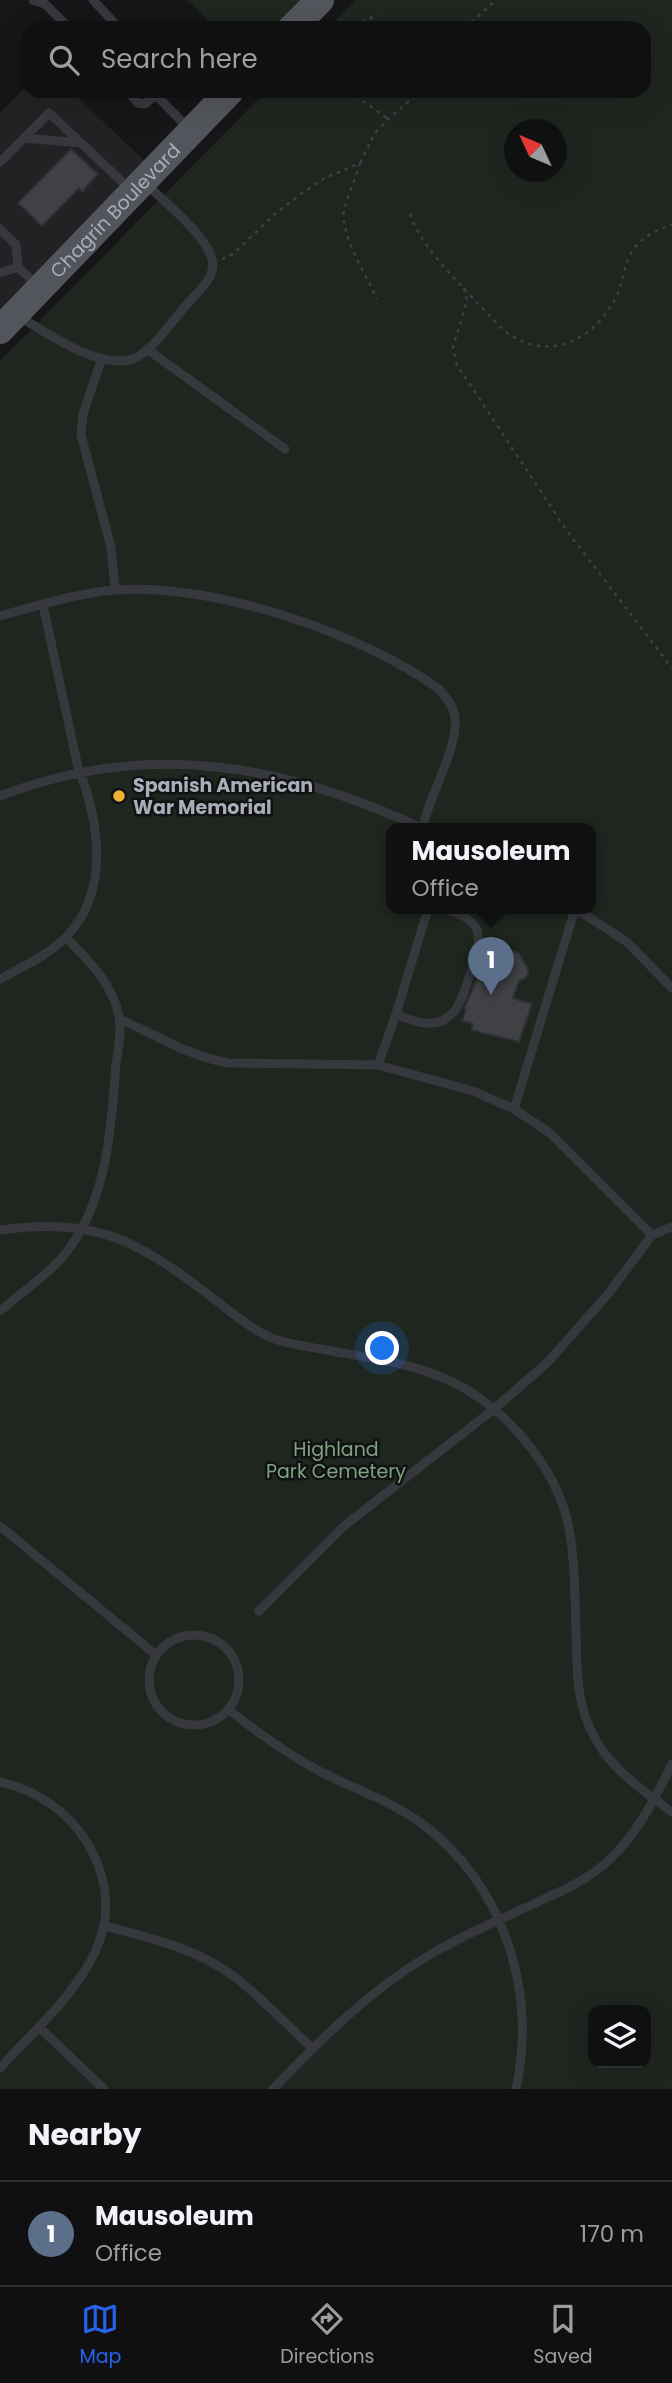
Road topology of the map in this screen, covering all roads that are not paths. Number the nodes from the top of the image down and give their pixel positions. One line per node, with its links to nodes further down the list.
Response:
1 (33, 0): 4 (lane)
2 (93, 0): 6 (lane)
3 (320, 0): 7 (main road)
4 (46, 2): 5 (lane)
5 (63, 21)
6 (112, 21)
7 (299, 21)
8 (133, 98): 9 (lane)
9 (152, 98)
10 (162, 98): 12 (lane)
11 (223, 98): 12 (main road, Chagrin Boulevard)
12 (191, 131): 16 (main road, Chagrin Boulevard)
13 (24, 138): 14 (lane); 14 (lane); 15 (lane)
14 (82, 143): 16 (lane)
15 (0, 162)
16 (137, 185): 20 (main road, Chagrin Boulevard); 22 (lane)
17 (0, 229): 18 (lane)
18 (18, 267): 19 (lane); 20 (lane)
19 (0, 273)
20 (40, 288): 21 (main road, Chagrin Boulevard)
21 (8, 322): 23 (lane)
22 (147, 349): 23 (lane); 24 (lane)
23 (102, 358): 25 (lane)
24 (285, 449)
25 (115, 590): 26 (lane); 31 (lane)
26 (43, 605): 27 (lane); 28 (lane)
27 (0, 616)
28 (79, 772): 29 (lane); 30 (lane); 36 (lane)
29 (0, 796)
30 (411, 823)
31 (425, 823)
32 (426, 914): 39 (lane)
33 (458, 914): 39 (lane)
34 (573, 914): 42 (lane)
35 (583, 914): 38 (lane)
36 (66, 938): 37 (lane); 40 (lane)
37 (0, 979)
38 (672, 988)
39 (396, 1014): 41 (lane)
40 (120, 1018): 41 (lane); 44 (lane)
41 (378, 1065): 42 (lane)
42 (514, 1109): 46 (lane)
43 (672, 1227): 46 (lane)
44 (81, 1228): 45 (lane); 47 (lane); 48 (lane)
45 (0, 1230)
46 (652, 1235): 48 (lane)
47 (0, 1311)
48 (494, 1409): 50 (lane); 55 (lane)
49 (0, 1527): 51 (lane)
50 (259, 1611)
51 (156, 1655): 52 (lane); 52 (lane)
52 (228, 1710): 57 (lane)
53 (672, 1764): 55 (lane)
54 (0, 1782): 58 (lane)
55 (655, 1799): 56 (lane); 57 (lane)
56 (672, 1812)
57 (499, 1921): 60 (lane); 64 (lane)
58 (105, 1926): 59 (lane); 60 (lane)
59 (39, 2027): 61 (lane); 62 (lane)
60 (312, 2049): 63 (lane)
61 (0, 2068)
62 (104, 2089)
63 (273, 2089)
64 (516, 2089)

